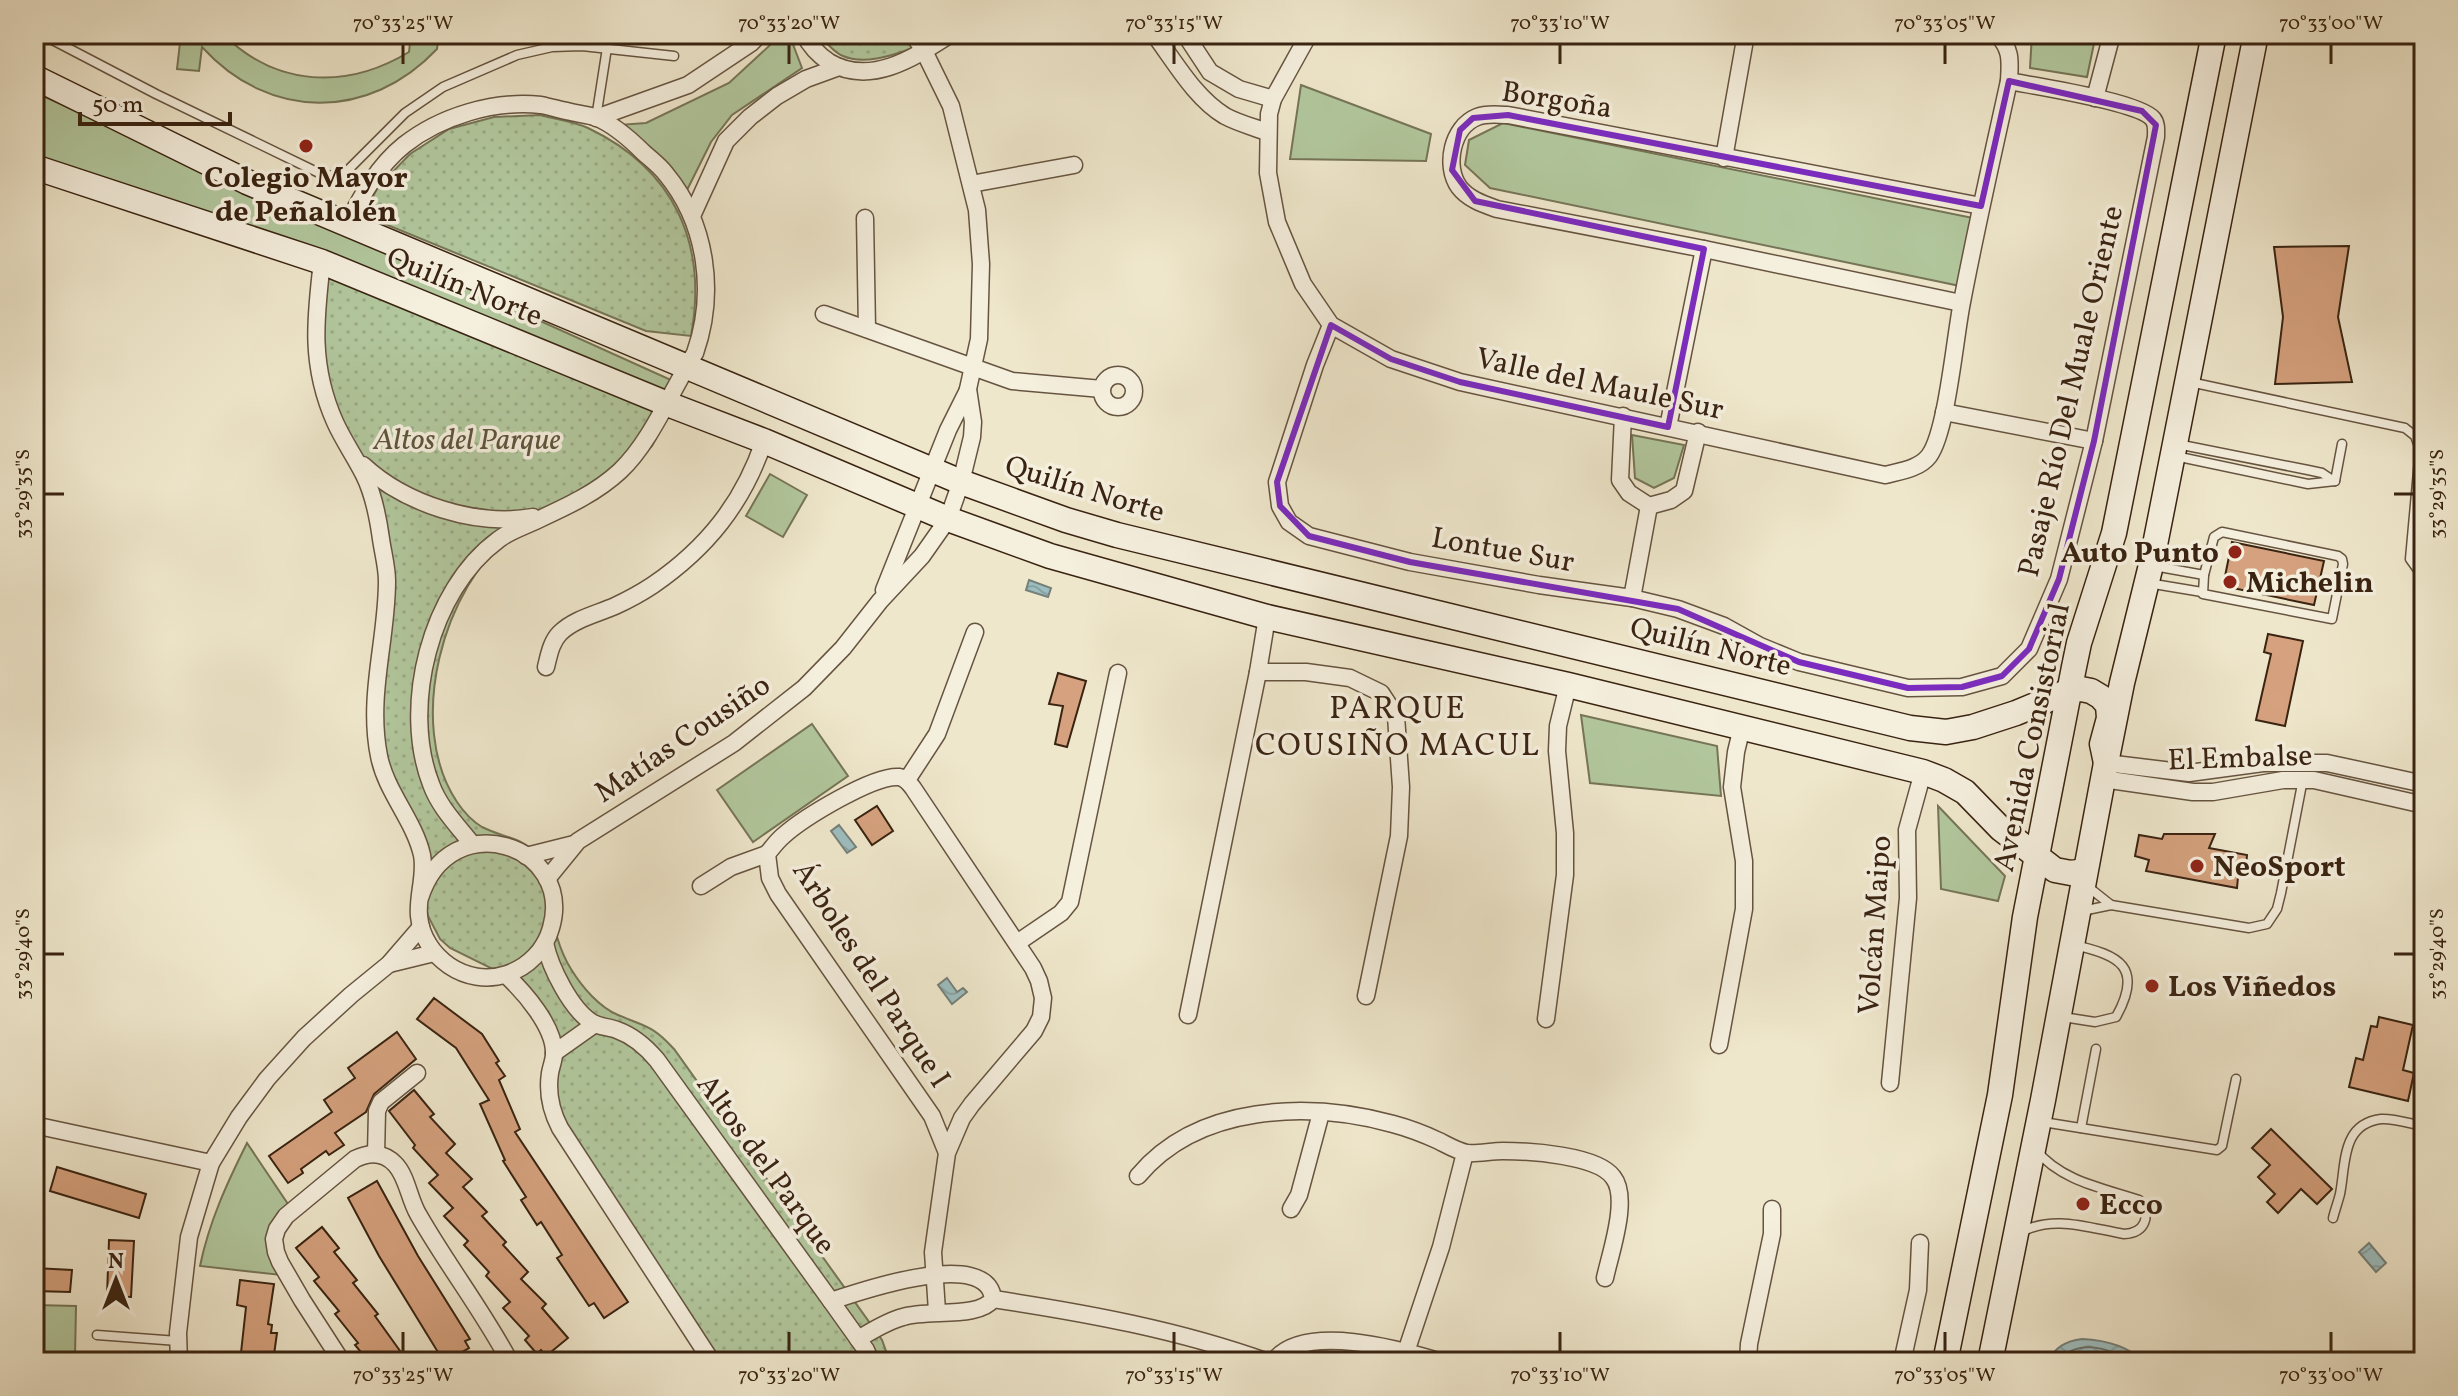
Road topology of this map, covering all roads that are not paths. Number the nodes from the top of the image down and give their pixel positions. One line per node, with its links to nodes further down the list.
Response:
1 (41, 34): 14 (lane)
2 (760, 34): 22 (street)
3 (804, 34): 17 (street)
4 (913, 34): 15 (street, Matías Cousiño)
5 (951, 34): 15 (street)
6 (1154, 34): 23 (street)
7 (1185, 34): 21 (street)
8 (1309, 34): 21 (street)
9 (1746, 34): 24 (street)
10 (1997, 34): 19 (street, Valle del Maule Sur)
11 (2112, 34): 20 (street)
12 (2214, 34): 75 (street, Avenida Consistorial)
13 (2256, 34): 42 (street)
14 (607, 48): 16 (lane); 22 (lane)
15 (924, 51): 17 (street); 28 (street, Matías Cousiño)
16 (674, 56)
17 (839, 67): 31 (street)
18 (34, 77): 33 (street, Quilín Norte)
19 (2009, 81): 20 (street); 30 (street, Valle del Maule Sur)
20 (2095, 98): 52 (street, Pasaje Río Del Muale Oriente)
21 (1271, 107): 23 (street, Valle del Maule Sur)
22 (596, 118): 31 (street); 33 (street)
23 (1267, 132): 38 (street, Valle del Maule Sur)
24 (1724, 158): 30 (street, Borgoña); 34 (street, Borgoña)
25 (1074, 165): 28 (street)
26 (34, 167): 35 (street, Quilín Norte)
27 (2424, 169): 29 (street)
28 (971, 184): 40 (street, Matías Cousiño)
29 (2424, 197)
30 (1981, 206): 36 (street, Valle del Maule Sur)
31 (692, 216): 41 (street)
32 (865, 218): 39 (street)
33 (347, 224): 41 (street, Quilín Norte)
34 (1704, 249): 36 (street, Borgoña); 48 (street)
35 (322, 262): 45 (street, Quilín Norte); 50 (street)
36 (1961, 303): 46 (street, Valle del Maule Sur)
37 (824, 314): 39 (street)
38 (1331, 325): 47 (street, Valle del Maule Sur); 66 (street, Lontue Sur)
39 (867, 329): 40 (street)
40 (972, 366): 43 (street, Matías Cousiño); 44 (street)
41 (686, 367): 45 (street); 55 (street, Quilín Norte)
42 (2187, 381): 54 (street); 63 (lane)
43 (968, 389): 55 (street, Matías Cousiño); 57 (street, Matías Cousiño)
44 (1102, 389)
45 (665, 403): 51 (street, Quilín Norte); 60 (street)
46 (1944, 412): 49 (street, Valle del Maule Sur); 52 (street)
47 (1623, 416): 48 (street, Valle del Maule Sur); 59 (street)
48 (1668, 427): 49 (street, Valle del Maule Sur)
49 (1698, 432): 59 (street)
50 (345, 441): 60 (street); 92 (street)
51 (764, 441): 58 (street, Quilín Norte); 70 (street)
52 (2094, 441): 74 (street, Pasaje Río Del Muale Oriente)
53 (2342, 444): 56 (lane)
54 (2174, 450): 56 (lane); 56 (lane); 62 (street)
55 (933, 470): 57 (street, Quilín Norte); 58 (street, Matías Cousiño)
56 (2335, 481)
57 (961, 482): 61 (street, Matías Cousiño); 75 (street, Quilín Norte)
58 (918, 506): 61 (street, Quilín Norte); 67 (street, Matías Cousiño)
59 (1649, 506): 66 (street)
60 (552, 512): 84 (street)
61 (948, 519): 67 (street, Matías Cousiño); 68 (street, Quilín Norte)
62 (2149, 574): 64 (lane); 65 (lane); 78 (street)
63 (2424, 574)
64 (2204, 575): 65 (lane); 65 (lane)
65 (2202, 592)
66 (1632, 598): 74 (street, Lontue Sur)
67 (880, 601): 85 (street, Matías Cousiño)
68 (1267, 617): 71 (street); 73 (street, Quilín Norte)
69 (975, 632): 80 (street)
70 (546, 667)
71 (1258, 672): 102 (street); 103 (street)
72 (1118, 673): 97 (street)
73 (1568, 685): 76 (street, Quilín Norte); 105 (street)
74 (1908, 688)
75 (2069, 691): 78 (street); 88 (street, Avenida Consistorial)
76 (1742, 727): 79 (street, Quilín Norte); 107 (street)
77 (2305, 762): 78 (street, El Embalse); 81 (lane); 82 (street, El Embalse)
78 (2104, 771): 81 (street, El Embalse); 89 (street)
79 (1923, 772): 88 (street, Quilín Norte); 112 (street, Volcán Maipo)
80 (907, 780): 86 (street, Árboles del Parque I); 97 (street, Árboles del Parque I)
81 (2303, 780): 83 (street, El Embalse); 93 (lane)
82 (2424, 784)
83 (2424, 805)
84 (472, 844): 87 (street); 92 (street)
85 (574, 844): 87 (street, Matías Cousiño); 90 (street, Matías Cousiño)
86 (767, 854): 91 (street); 113 (street, Árboles del Parque I)
87 (526, 856): 90 (street)
88 (2037, 857): 89 (street, Quilín Norte); 149 (street, Avenida Consistorial)
89 (2084, 877): 93 (lane); 94 (street)
90 (547, 879): 96 (street)
91 (701, 886)
92 (420, 898): 95 (street)
93 (2111, 905): 94 (lane)
94 (2077, 913): 98 (street)
95 (421, 927): 99 (street); 100 (street)
96 (545, 943): 101 (street); 106 (street, Altos del Parque)
97 (1017, 943): 114 (street, Árboles del Parque I)
98 (2072, 945): 104 (street); 104 (lane)
99 (434, 953): 100 (street); 101 (street)
100 (389, 964): 124 (street)
101 (506, 975): 109 (street)
102 (1366, 996)
103 (1188, 1015)
104 (2059, 1017): 116 (street)
105 (1546, 1019)
106 (595, 1024): 109 (street); 134 (street, Altos del Parque)
107 (1719, 1045)
108 (2096, 1049): 119 (lane)
109 (554, 1053): 143 (street)
110 (417, 1073): 123 (street)
111 (2236, 1079): 119 (lane)
112 (1890, 1083)
113 (920, 1102): 114 (street); 121 (street, Árboles del Parque I)
114 (972, 1104): 121 (street, Árboles del Parque I)
115 (1321, 1113): 122 (street); 125 (street); 126 (street)
116 (2039, 1122): 119 (lane); 120 (street)
117 (34, 1125): 124 (street)
118 (2424, 1126): 128 (lane)
119 (2081, 1128)
120 (2034, 1147): 129 (street); 129 (lane)
121 (947, 1153): 131 (street, Árboles del Parque I)
122 (1465, 1153): 132 (street); 139 (street)
123 (376, 1154): 140 (street); 142 (street)
124 (211, 1163): 138 (street)
125 (1138, 1176)
126 (1291, 1209)
127 (1772, 1209): 147 (street)
128 (2333, 1218)
129 (2016, 1235): 150 (street)
130 (1920, 1243): 148 (street)
131 (933, 1276): 133 (street); 134 (street); 135 (street, Árboles del Parque I)
132 (1605, 1278)
133 (993, 1299): 135 (street); 145 (street)
134 (831, 1301): 137 (street, Altos del Parque)
135 (937, 1311): 137 (street)
136 (97, 1335): 138 (lane)
137 (858, 1339): 144 (street, Altos del Parque)
138 (178, 1341): 141 (street)
139 (1406, 1352): 145 (street); 146 (street)
140 (340, 1361)
141 (179, 1362)
142 (510, 1362)
143 (712, 1362)
144 (871, 1362)
145 (1271, 1362)
146 (1442, 1362)
147 (1748, 1362)
148 (1902, 1362)
149 (1945, 1362)
150 (1990, 1362)

